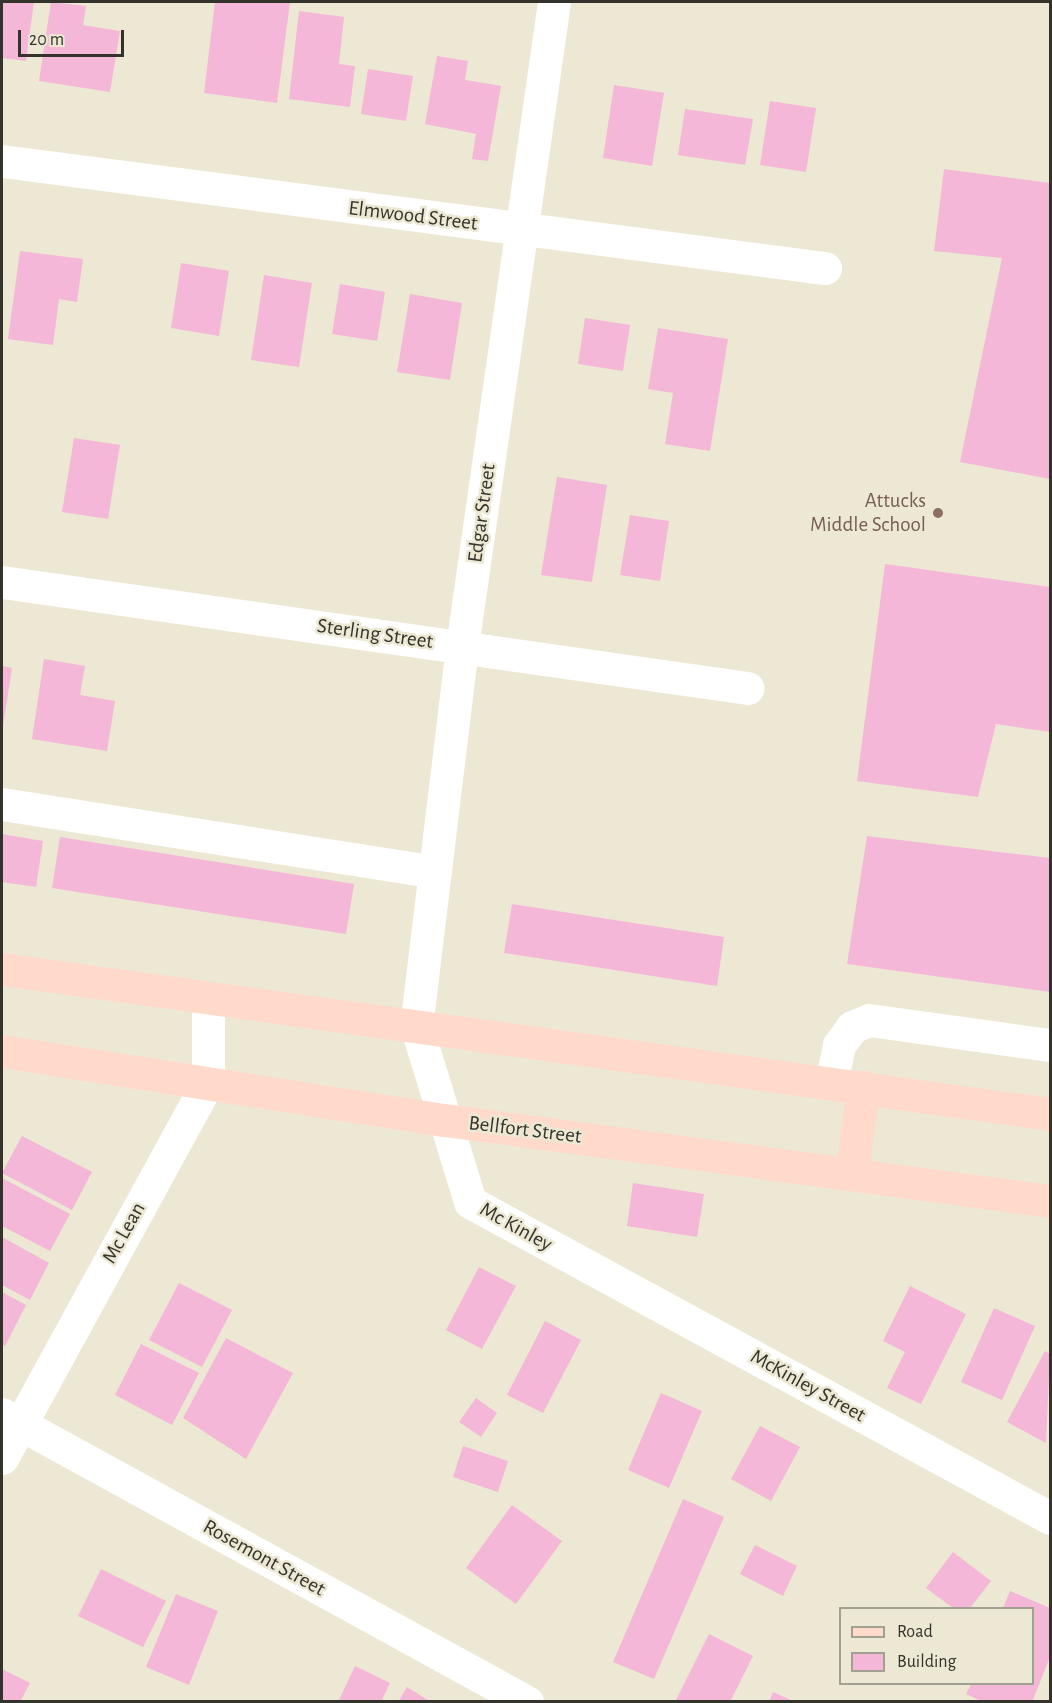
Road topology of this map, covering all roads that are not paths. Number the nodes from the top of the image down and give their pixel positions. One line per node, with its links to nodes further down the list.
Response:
1 (554, 2): 3 (street, Edgar Street)
2 (2, 161): 3 (street, Elmwood Street)
3 (523, 229): 4 (street, Elmwood Street); 6 (street, Edgar Street)
4 (825, 268)
5 (2, 582): 6 (street, Sterling Street)
6 (462, 646): 7 (street, Sterling Street); 9 (street, Edgar Street)
7 (748, 688)
8 (2, 804): 9 (street)
9 (435, 872): 12 (street, Edgar Street)
10 (2, 969): 11 (main road)
11 (208, 998): 12 (main road); 15 (street, Mc Lean)
12 (416, 1025): 16 (main road); 19 (street, Mc Kinley)
13 (1050, 1045): 16 (street)
14 (2, 1051): 15 (main road, Bellfort Street)
15 (208, 1081): 19 (main road, Bellfort Street); 23 (street, Mc Lean)
16 (831, 1083): 17 (main road)
17 (863, 1087): 18 (main road); 20 (main road)
18 (1050, 1114)
19 (445, 1120): 20 (main road, Bellfort Street); 22 (street, Mc Kinley)
20 (852, 1171): 21 (main road, Bellfort Street)
21 (1050, 1201)
22 (566, 1254): 25 (street, McKinley Street)
23 (11, 1419): 24 (street, Mc Lean); 26 (street, Rosemont Street)
24 (2, 1458)
25 (1050, 1518)
26 (527, 1701)

